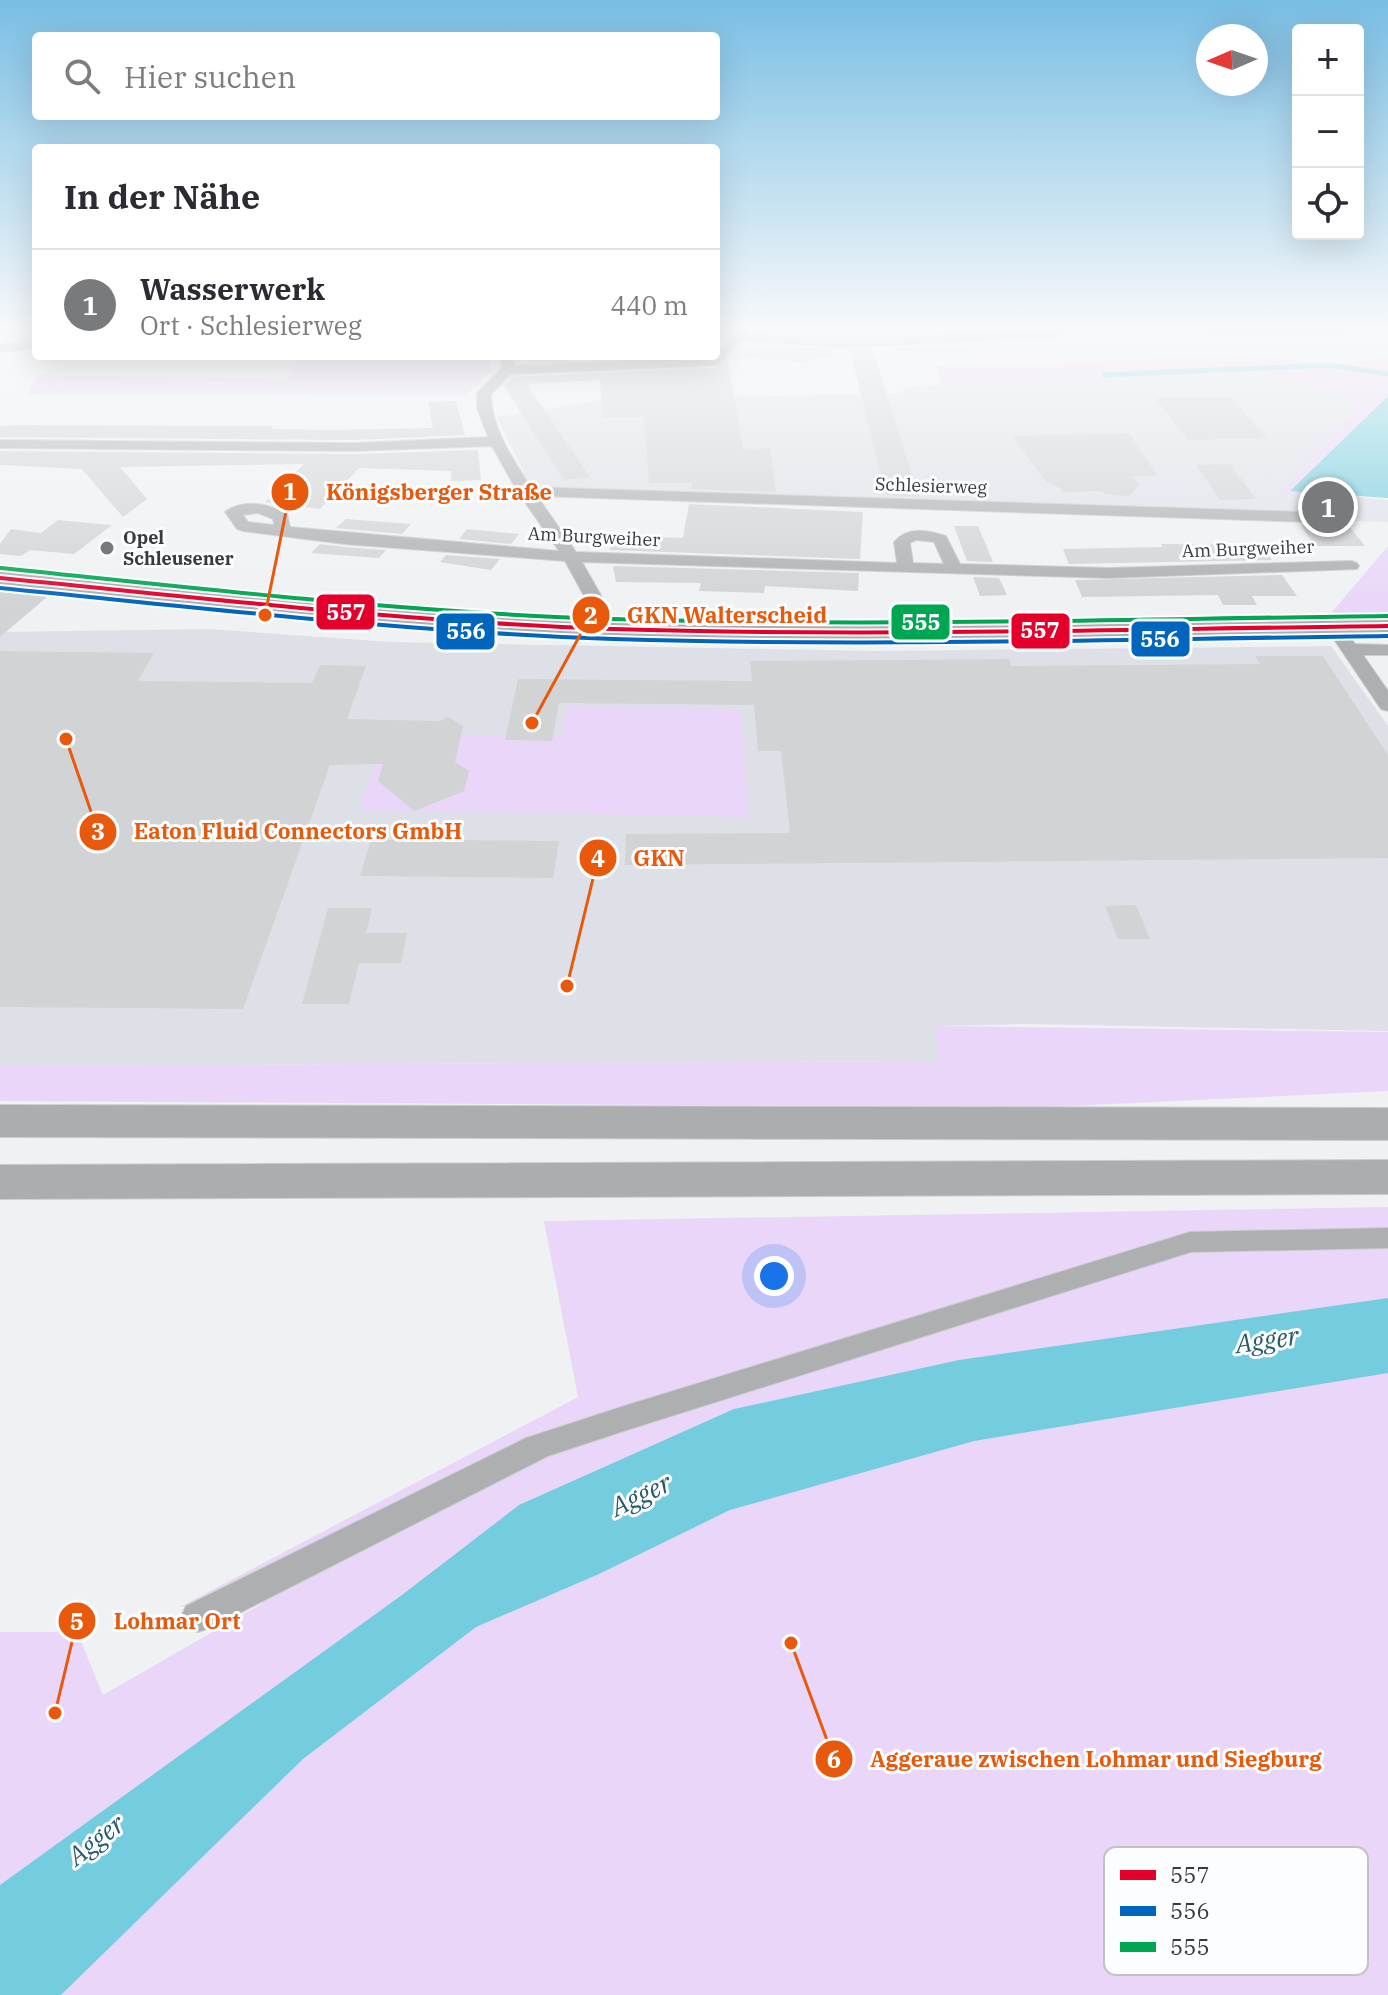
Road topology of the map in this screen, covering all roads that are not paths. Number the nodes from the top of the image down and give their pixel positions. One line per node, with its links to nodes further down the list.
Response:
1 (490, 422): 2 (street)
2 (498, 441): 3 (street); 4 (street)
3 (0, 444)
4 (525, 491): 5 (street, Schlesierweg); 7 (street)
5 (1336, 518)
6 (282, 530): 7 (street, Am Burgweiher)
7 (571, 557): 9 (street, Am Burgweiher); 14 (street)
8 (1351, 566): 10 (street, Am Burgweiher)
9 (906, 569): 10 (street, Am Burgweiher); 10 (street)
10 (954, 570)
11 (0, 578): 14 (main road)
12 (1334, 626): 13 (main road); 14 (main road); 15 (street)
13 (1388, 626)
14 (611, 629)
15 (1351, 649): 16 (street); 17 (street)
16 (1388, 650)
17 (1388, 705)
18 (0, 1121): 19 (highway)
19 (1388, 1124)
20 (1388, 1177): 21 (highway)
21 (0, 1182)
22 (1388, 1238): 23 (street)
23 (198, 1617)

